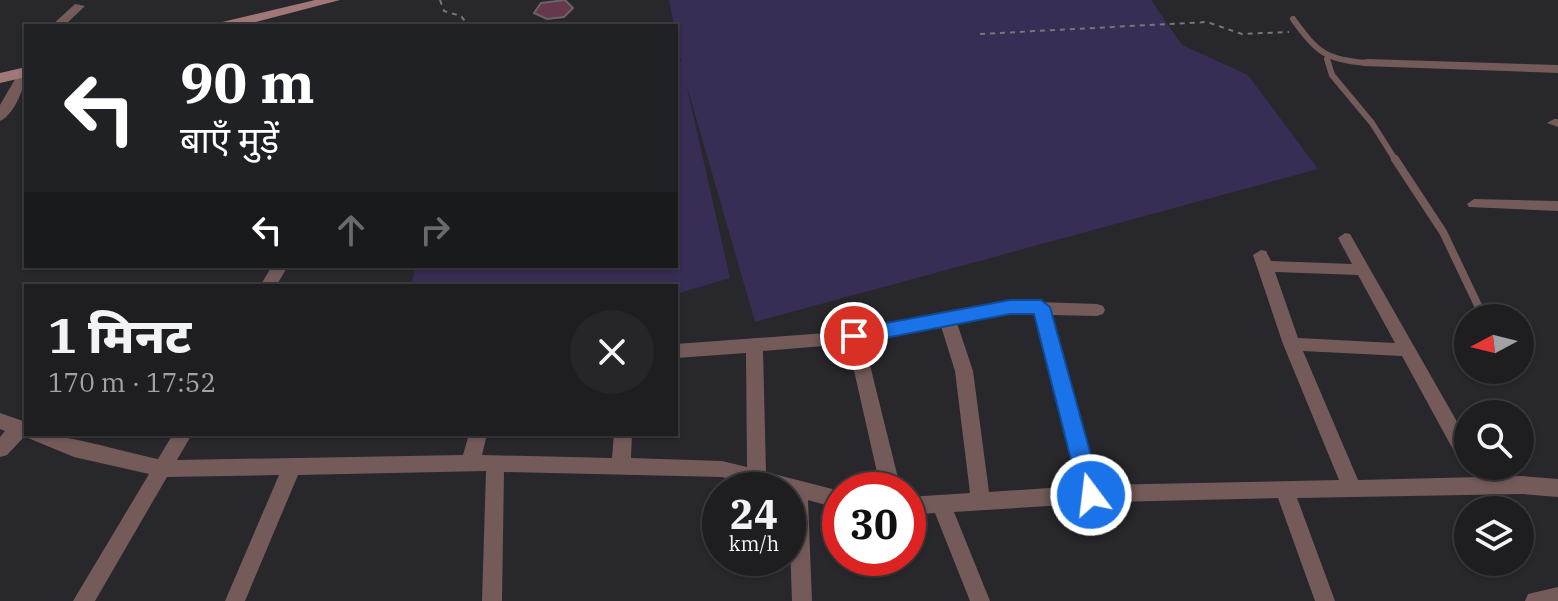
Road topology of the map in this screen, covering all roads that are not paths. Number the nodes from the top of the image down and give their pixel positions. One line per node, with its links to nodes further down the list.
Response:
1 (333, 0): 5 (street)
2 (79, 6): 4 (street)
3 (1293, 19): 6 (lane)
4 (59, 24)
5 (231, 24)
6 (1327, 59): 7 (lane); 15 (lane)
7 (1367, 63): 8 (street)
8 (1558, 69)
9 (18, 71): 10 (street)
10 (0, 117)
11 (1474, 204): 12 (street)
12 (1558, 206)
13 (1345, 238): 14 (street)
14 (1363, 270): 20 (street); 22 (street)
15 (1477, 304)
16 (1041, 307): 17 (street); 18 (street); 46 (street)
17 (1097, 310)
18 (947, 318): 19 (street); 47 (street)
19 (854, 336): 21 (street); 40 (street)
20 (1291, 344): 22 (street); 44 (street)
21 (754, 346): 23 (street); 39 (street)
22 (1408, 350): 27 (street)
23 (678, 351)
24 (0, 421): 25 (street)
25 (24, 430)
26 (24, 433): 32 (street)
27 (1454, 433)
28 (40, 436): 37 (street)
29 (182, 436): 37 (street)
30 (478, 436): 33 (street)
31 (623, 436): 35 (street)
32 (0, 449)
33 (471, 462): 34 (street); 36 (street)
34 (492, 463): 35 (street); 54 (street)
35 (621, 466): 38 (street)
36 (291, 468): 37 (street); 53 (street)
37 (163, 469): 52 (street)
38 (735, 472)
39 (757, 472)
40 (887, 472)
41 (1481, 480): 42 (street)
42 (1484, 486): 43 (street); 44 (street)
43 (1558, 488)
44 (1353, 490): 45 (street)
45 (1285, 491): 46 (street); 57 (street)
46 (1091, 495): 47 (street)
47 (981, 503): 49 (street)
48 (926, 505): 49 (street)
49 (941, 505): 56 (street)
50 (801, 576): 55 (street)
51 (1558, 597): 58 (street)
52 (83, 601)
53 (235, 601)
54 (492, 601)
55 (802, 601)
56 (980, 601)
57 (1325, 601)
58 (1535, 601)

